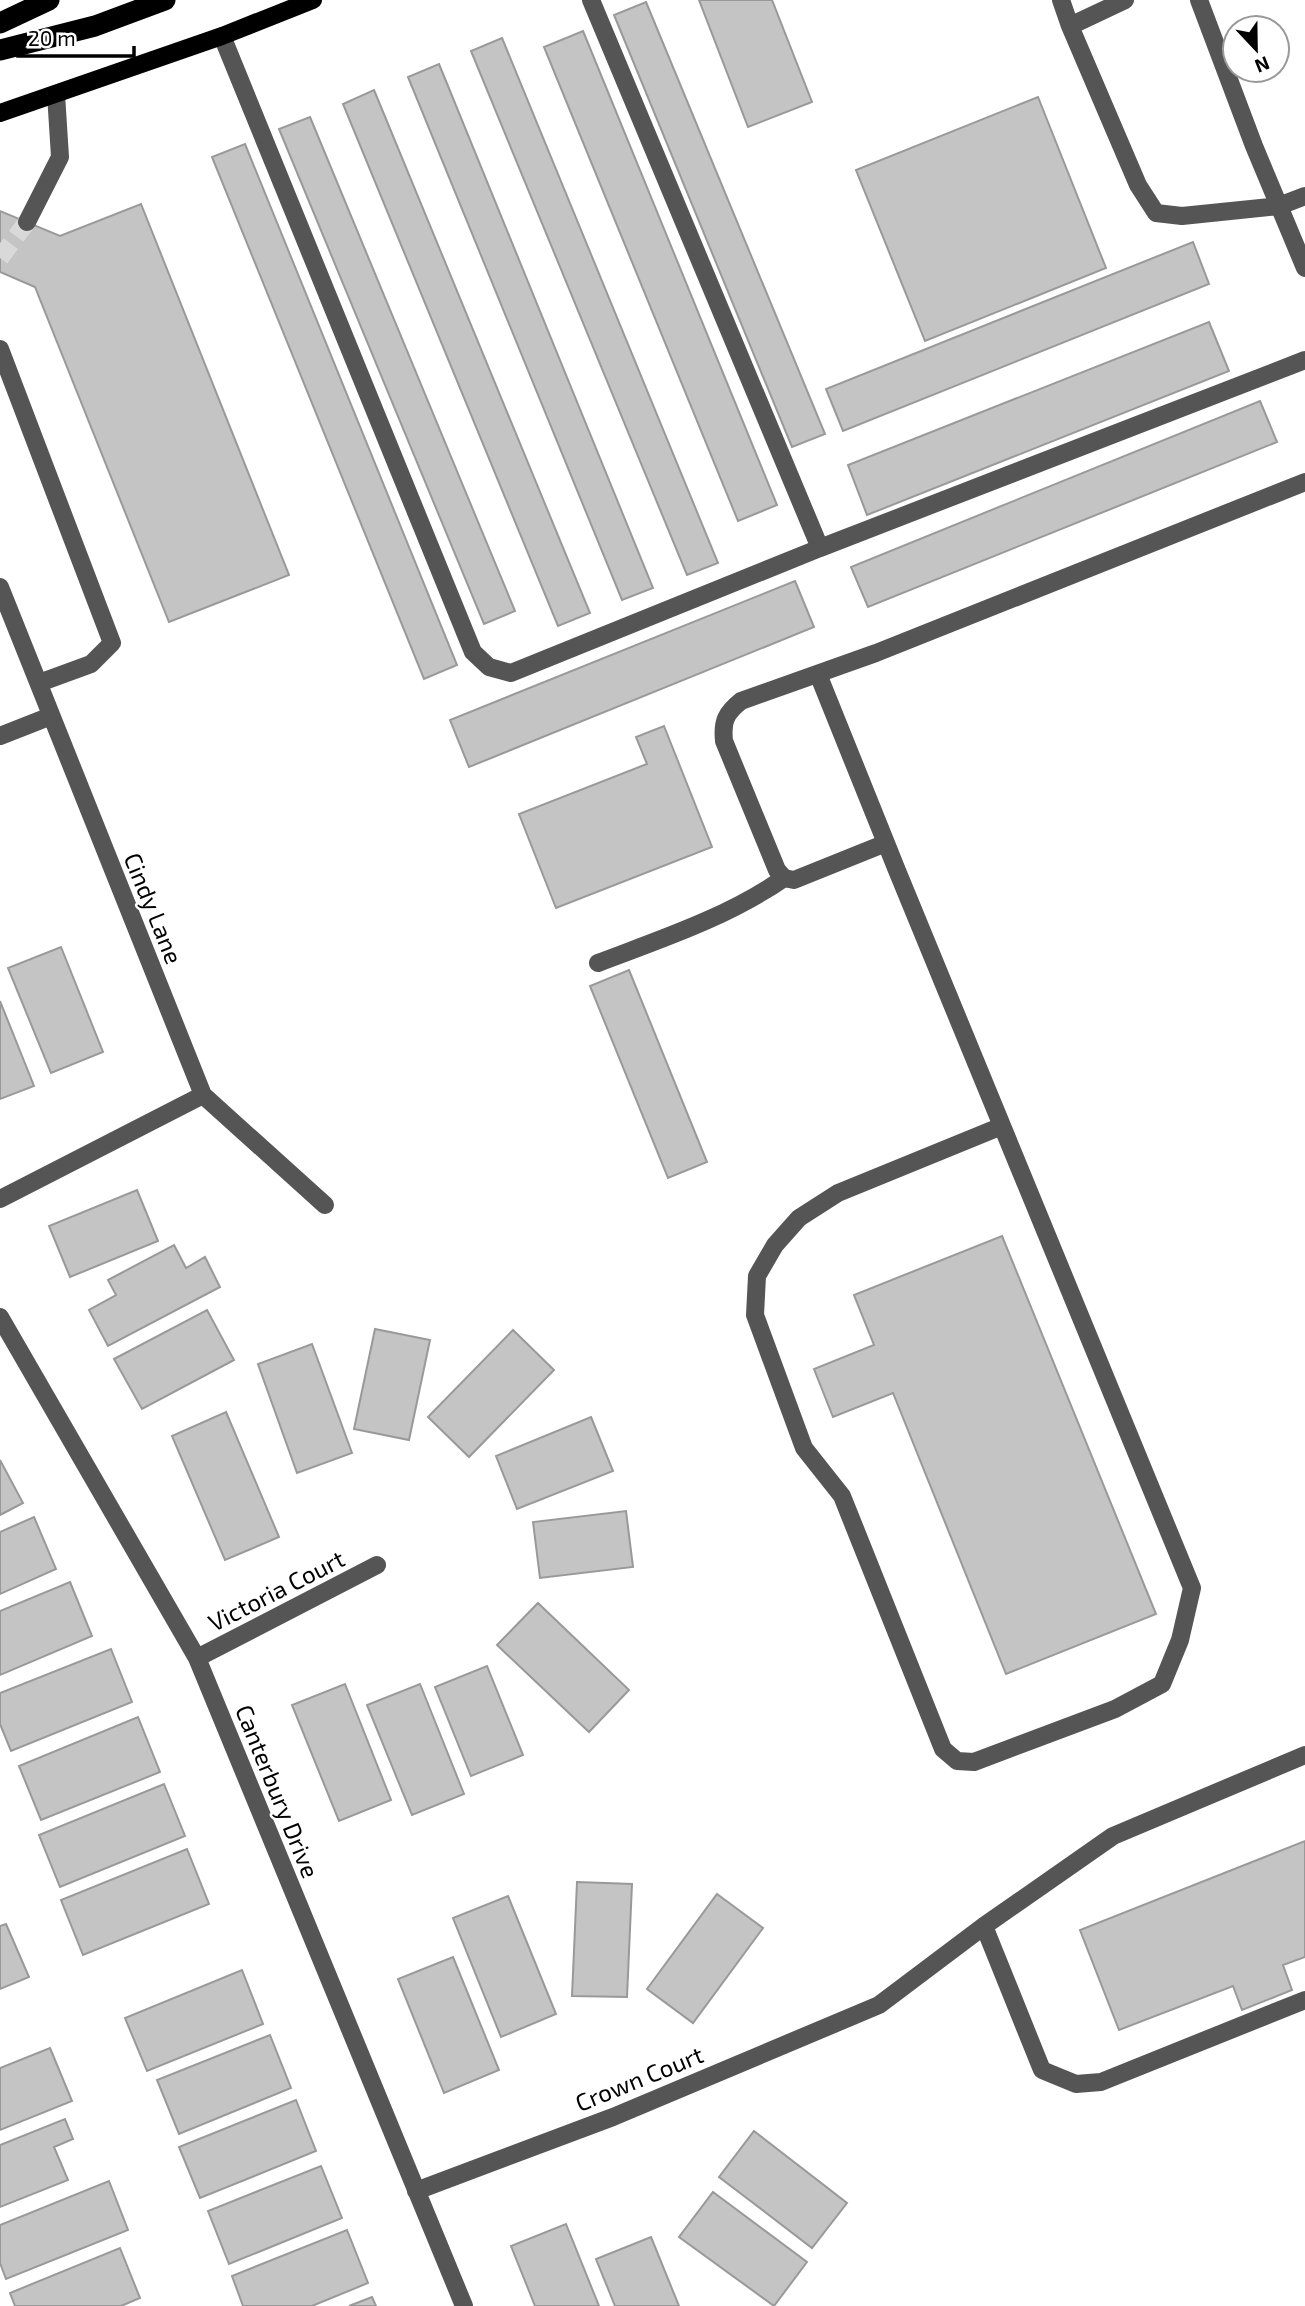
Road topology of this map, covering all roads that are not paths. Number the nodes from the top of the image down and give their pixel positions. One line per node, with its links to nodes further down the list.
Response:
1 (50, 0): 8 (highway)
2 (164, 0): 11 (highway)
3 (313, 0): 10 (main road)
4 (591, 0): 21 (street)
5 (1060, 0): 9 (street)
6 (1125, 0): 9 (street)
7 (1199, 0): 15 (street)
8 (0, 23)
9 (1070, 26): 15 (street)
10 (222, 36): 12 (main road); 21 (street)
11 (0, 50)
12 (56, 94): 13 (main road); 16 (street)
13 (0, 113)
14 (1305, 196): 15 (street)
15 (1279, 206): 17 (street)
16 (27, 222)
17 (1305, 268)
18 (0, 349): 24 (street)
19 (1305, 360): 21 (street)
20 (1305, 481): 23 (street)
21 (820, 548)
22 (0, 587): 24 (street, Cindy Lane)
23 (818, 674): 27 (street); 28 (street)
24 (39, 683): 25 (street, Cindy Lane)
25 (51, 716): 26 (street); 30 (street, Cindy Lane)
26 (0, 736)
27 (886, 844): 28 (street); 31 (street)
28 (784, 878): 29 (street)
29 (598, 963)
30 (202, 1095): 32 (street); 33 (street, Cindy Lane)
31 (1002, 1126): 31 (street)
32 (0, 1199)
33 (325, 1205)
34 (0, 1317): 36 (street, Canterbury Drive)
35 (377, 1565): 36 (street, Victoria Court)
36 (197, 1658): 40 (street, Canterbury Drive)
37 (1305, 1755): 38 (street, Crown Court)
38 (984, 1926): 39 (street); 40 (street, Crown Court)
39 (1305, 2000)
40 (416, 2191): 41 (street, Canterbury Drive)
41 (464, 2306)

